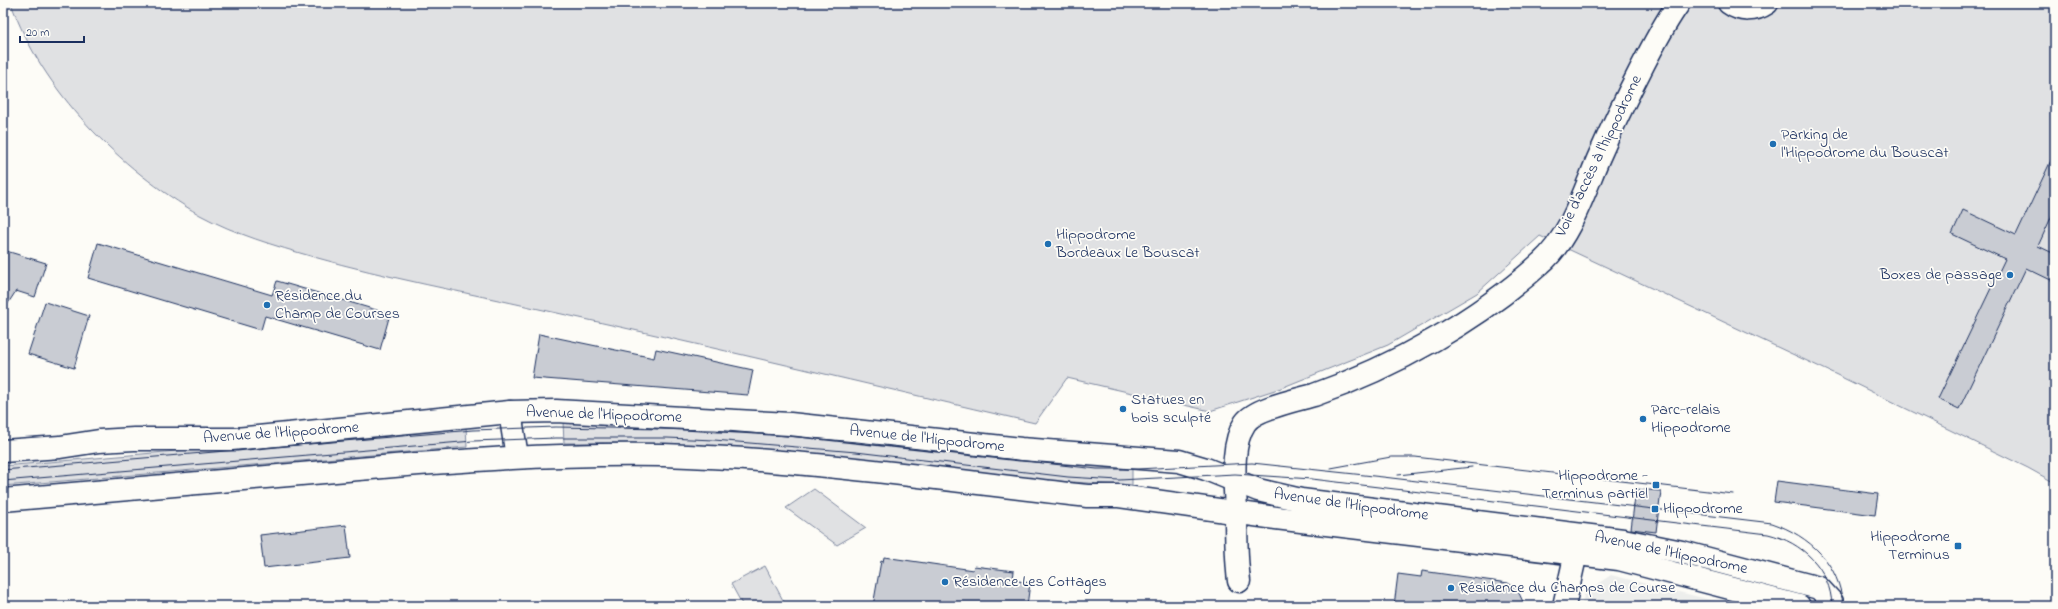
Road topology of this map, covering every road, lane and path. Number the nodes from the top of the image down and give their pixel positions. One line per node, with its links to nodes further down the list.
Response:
1 (1679, 3): 7 (street, Voie d'accès à l'hippodrome)
2 (1729, 3): 3 (street)
3 (1767, 3)
4 (510, 412): 5 (street, Avenue de l'Hippodrome); 6 (street); 7 (street, Avenue de l'Hippodrome)
5 (3, 451)
6 (517, 457): 8 (street, Avenue de l'Hippodrome); 9 (street, Avenue de l'Hippodrome)
7 (1235, 481): 9 (street, Voie d'accès à l'hippodrome); 10 (street, Avenue de l'Hippodrome)
8 (3, 500)
9 (1236, 512): 12 (street, Avenue de l'Hippodrome); 13 (street, Voie d'accès à l'hippodrome)
10 (1554, 531): 11 (street, Avenue de l'Hippodrome); 12 (street)
11 (1654, 547): 12 (street); 14 (street, Avenue de l'Hippodrome)
12 (1576, 554): 15 (street); 16 (street, Avenue de l'Hippodrome)
13 (1238, 581)
14 (1833, 605)
15 (1564, 606)
16 (1799, 606)

